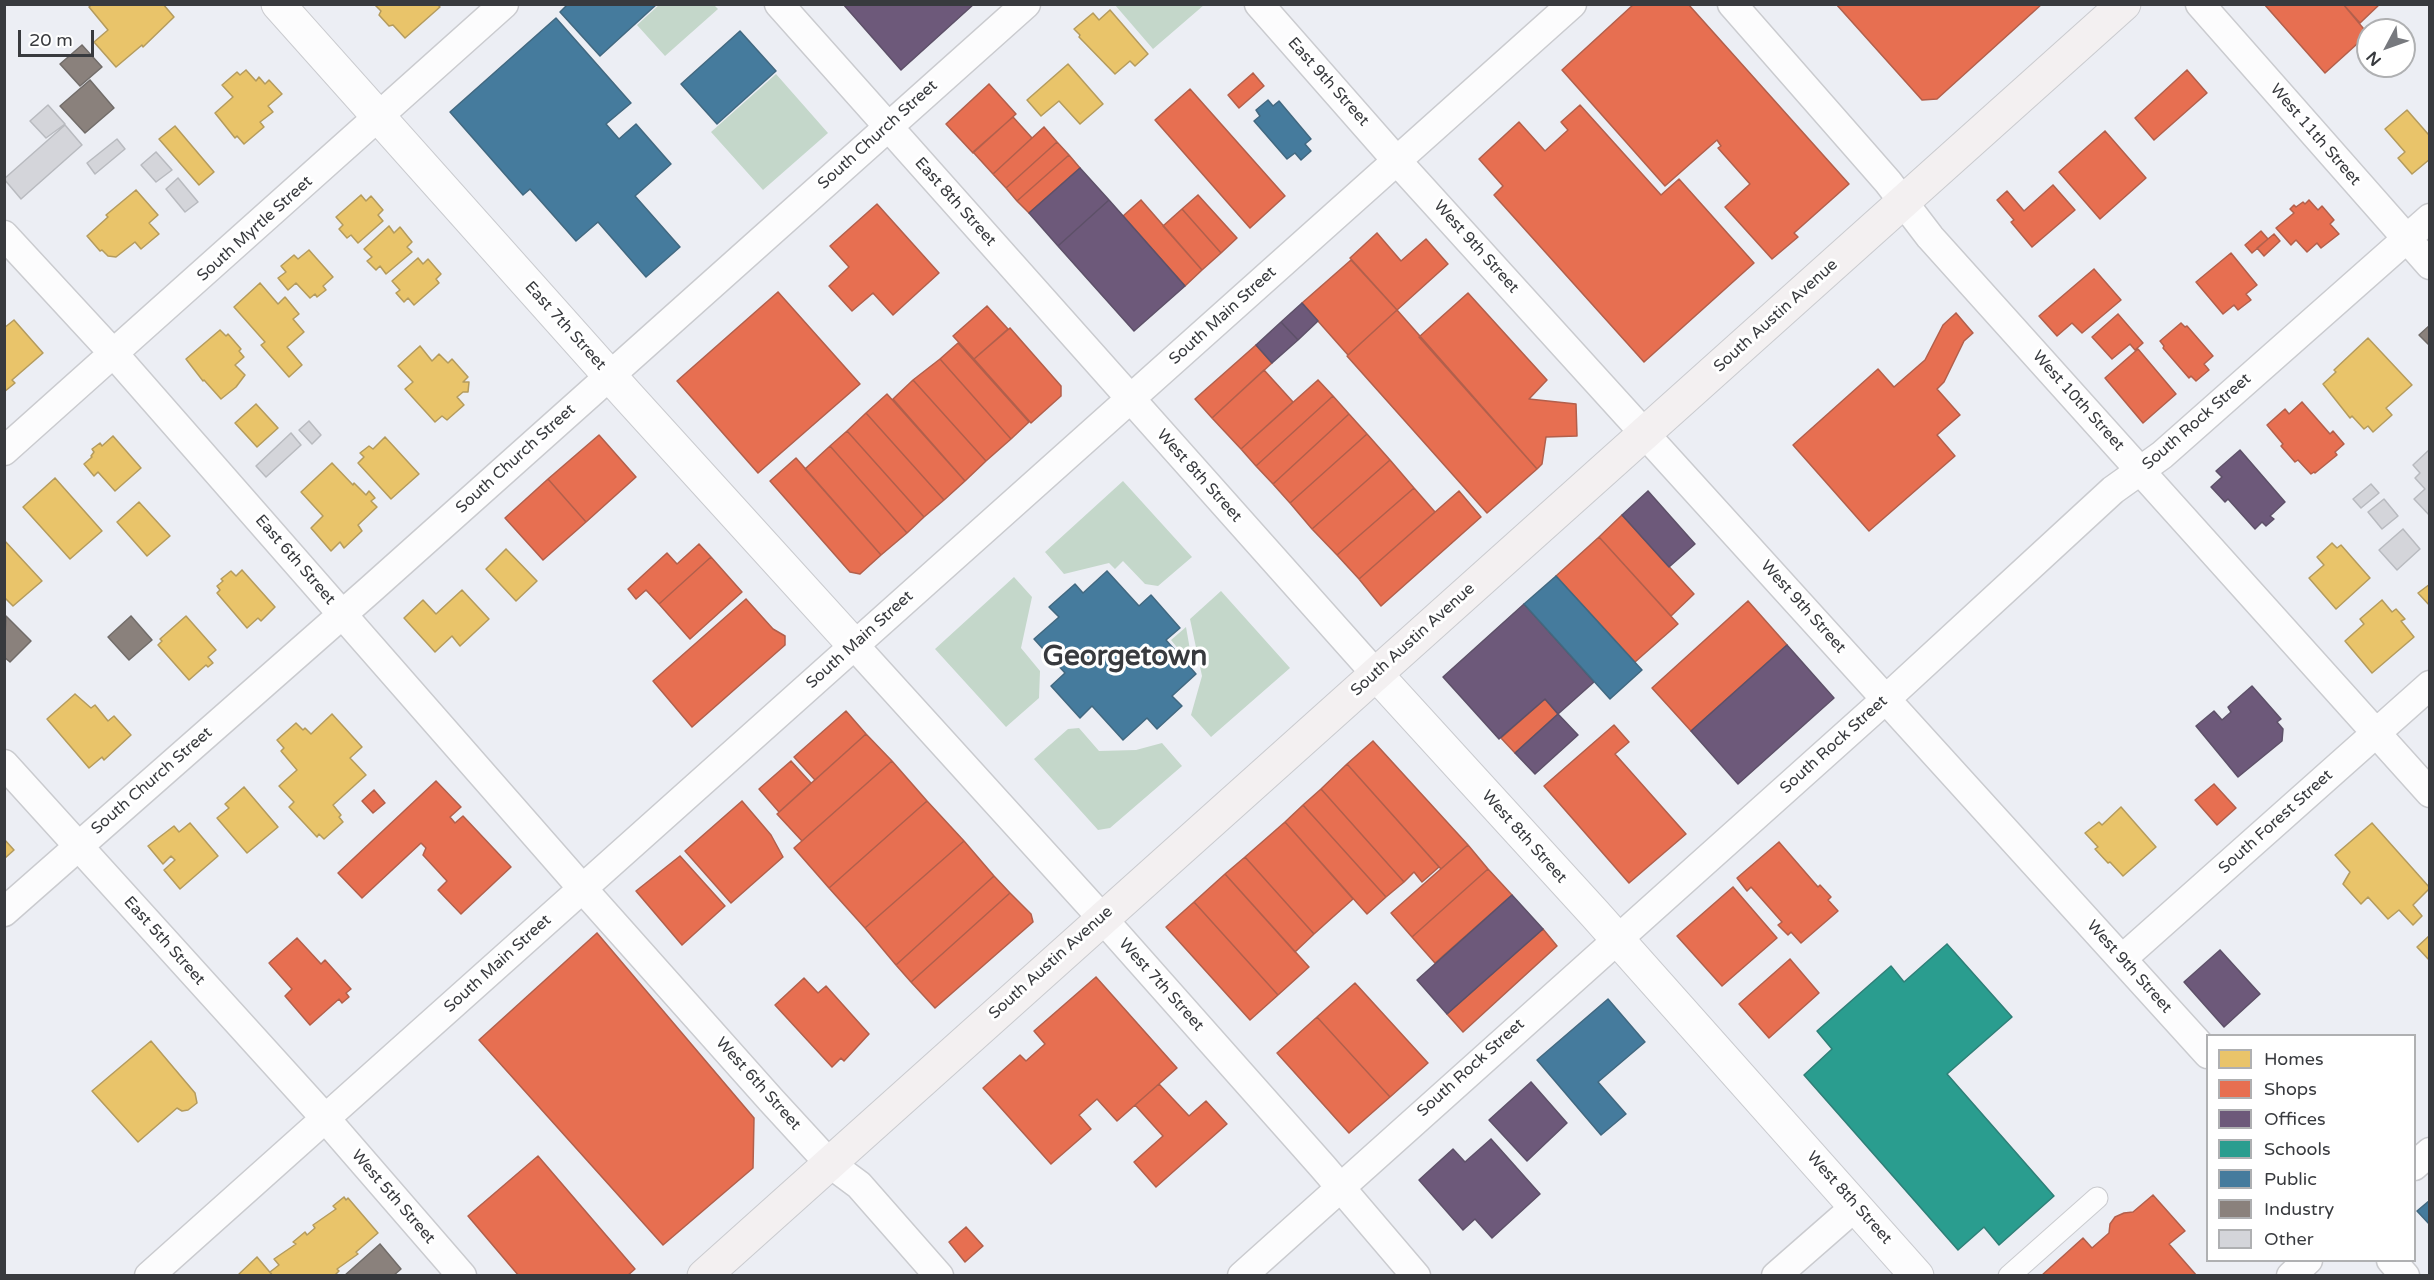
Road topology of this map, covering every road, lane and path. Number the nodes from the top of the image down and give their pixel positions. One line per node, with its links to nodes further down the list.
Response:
1 (278, 4): 10 (street, East 7th Street)
2 (504, 4): 10 (street, South Myrtle Street)
3 (779, 4): 11 (street, East 8th Street)
4 (1026, 4): 11 (street, South Church Street)
5 (1259, 4): 12 (street, East 9th Street)
6 (1572, 4): 12 (street, South Main Street)
7 (1732, 4): 13 (street, West 10th Street)
8 (2124, 4): 13 (main road, South Austin Avenue)
9 (2200, 4): 16 (street, West 11th Street)
10 (380, 118): 18 (street, South Myrtle Street); 19 (street, East 7th Street)
11 (888, 126): 19 (street, South Church Street); 20 (street, East 8th Street)
12 (1397, 161): 20 (street, South Main Street); 21 (street, West 9th Street)
13 (1904, 202): 21 (main road, South Austin Avenue); 23 (street, West 10th Street)
14 (2430, 218): 16 (street, South Rock Street)
15 (4, 235): 18 (street, East 6th Street)
16 (2407, 239): 17 (street, West 11th Street); 23 (street, South Rock Street)
17 (2430, 265)
18 (114, 354): 22 (street, South Myrtle Street); 24 (street, East 6th Street)
19 (609, 375): 24 (street, South Church Street); 25 (street, East 7th Street)
20 (1131, 399): 25 (street, South Main Street); 26 (street, West 8th Street)
21 (1645, 432): 26 (main road, South Austin Avenue); 28 (street, West 9th Street)
22 (4, 451)
23 (2141, 471): 28 (street, South Rock Street); 29 (street, West 10th Street)
24 (343, 614): 32 (street, South Church Street); 33 (street, East 6th Street)
25 (854, 645): 33 (street, South Main Street); 35 (street, West 7th Street)
26 (1375, 673): 35 (main road, South Austin Avenue); 36 (street, West 8th Street)
27 (2430, 685): 29 (street, South Forest Street)
28 (1886, 699): 36 (street, South Rock Street); 37 (street, West 9th Street)
29 (2376, 733): 31 (street, West 10th Street); 37 (street, South Forest Street)
30 (4, 764): 32 (street, East 5th Street)
31 (2430, 793)
32 (78, 846): 34 (street, South Church Street); 39 (street, East 5th Street)
33 (582, 888): 39 (street, South Main Street); 41 (street, West 6th Street)
34 (4, 912)
35 (1102, 918): 41 (main road, South Austin Avenue); 43 (street, West 7th Street)
36 (1616, 938): 43 (street, South Rock Street); 45 (street, West 8th Street)
37 (2122, 959): 38 (street, West 9th Street)
38 (2206, 1052)
39 (325, 1118): 48 (street, South Main Street); 49 (street, West 5th Street)
40 (2430, 1152): 42 (street)
41 (828, 1162): 50 (main road, South Austin Avenue); 51 (street, West 6th Street)
42 (2416, 1165)
43 (1340, 1186): 52 (street, South Rock Street); 53 (street, West 7th Street)
44 (2097, 1198): 56 (street)
45 (1856, 1206): 54 (street); 55 (street, West 8th Street)
46 (2306, 1262): 57 (street)
47 (2393, 1262): 58 (street)
48 (149, 1275)
49 (462, 1275)
50 (704, 1275)
51 (939, 1275)
52 (1242, 1275)
53 (1416, 1275)
54 (1776, 1275)
55 (1917, 1275)
56 (2009, 1275)
57 (2291, 1275)
58 (2404, 1275)

